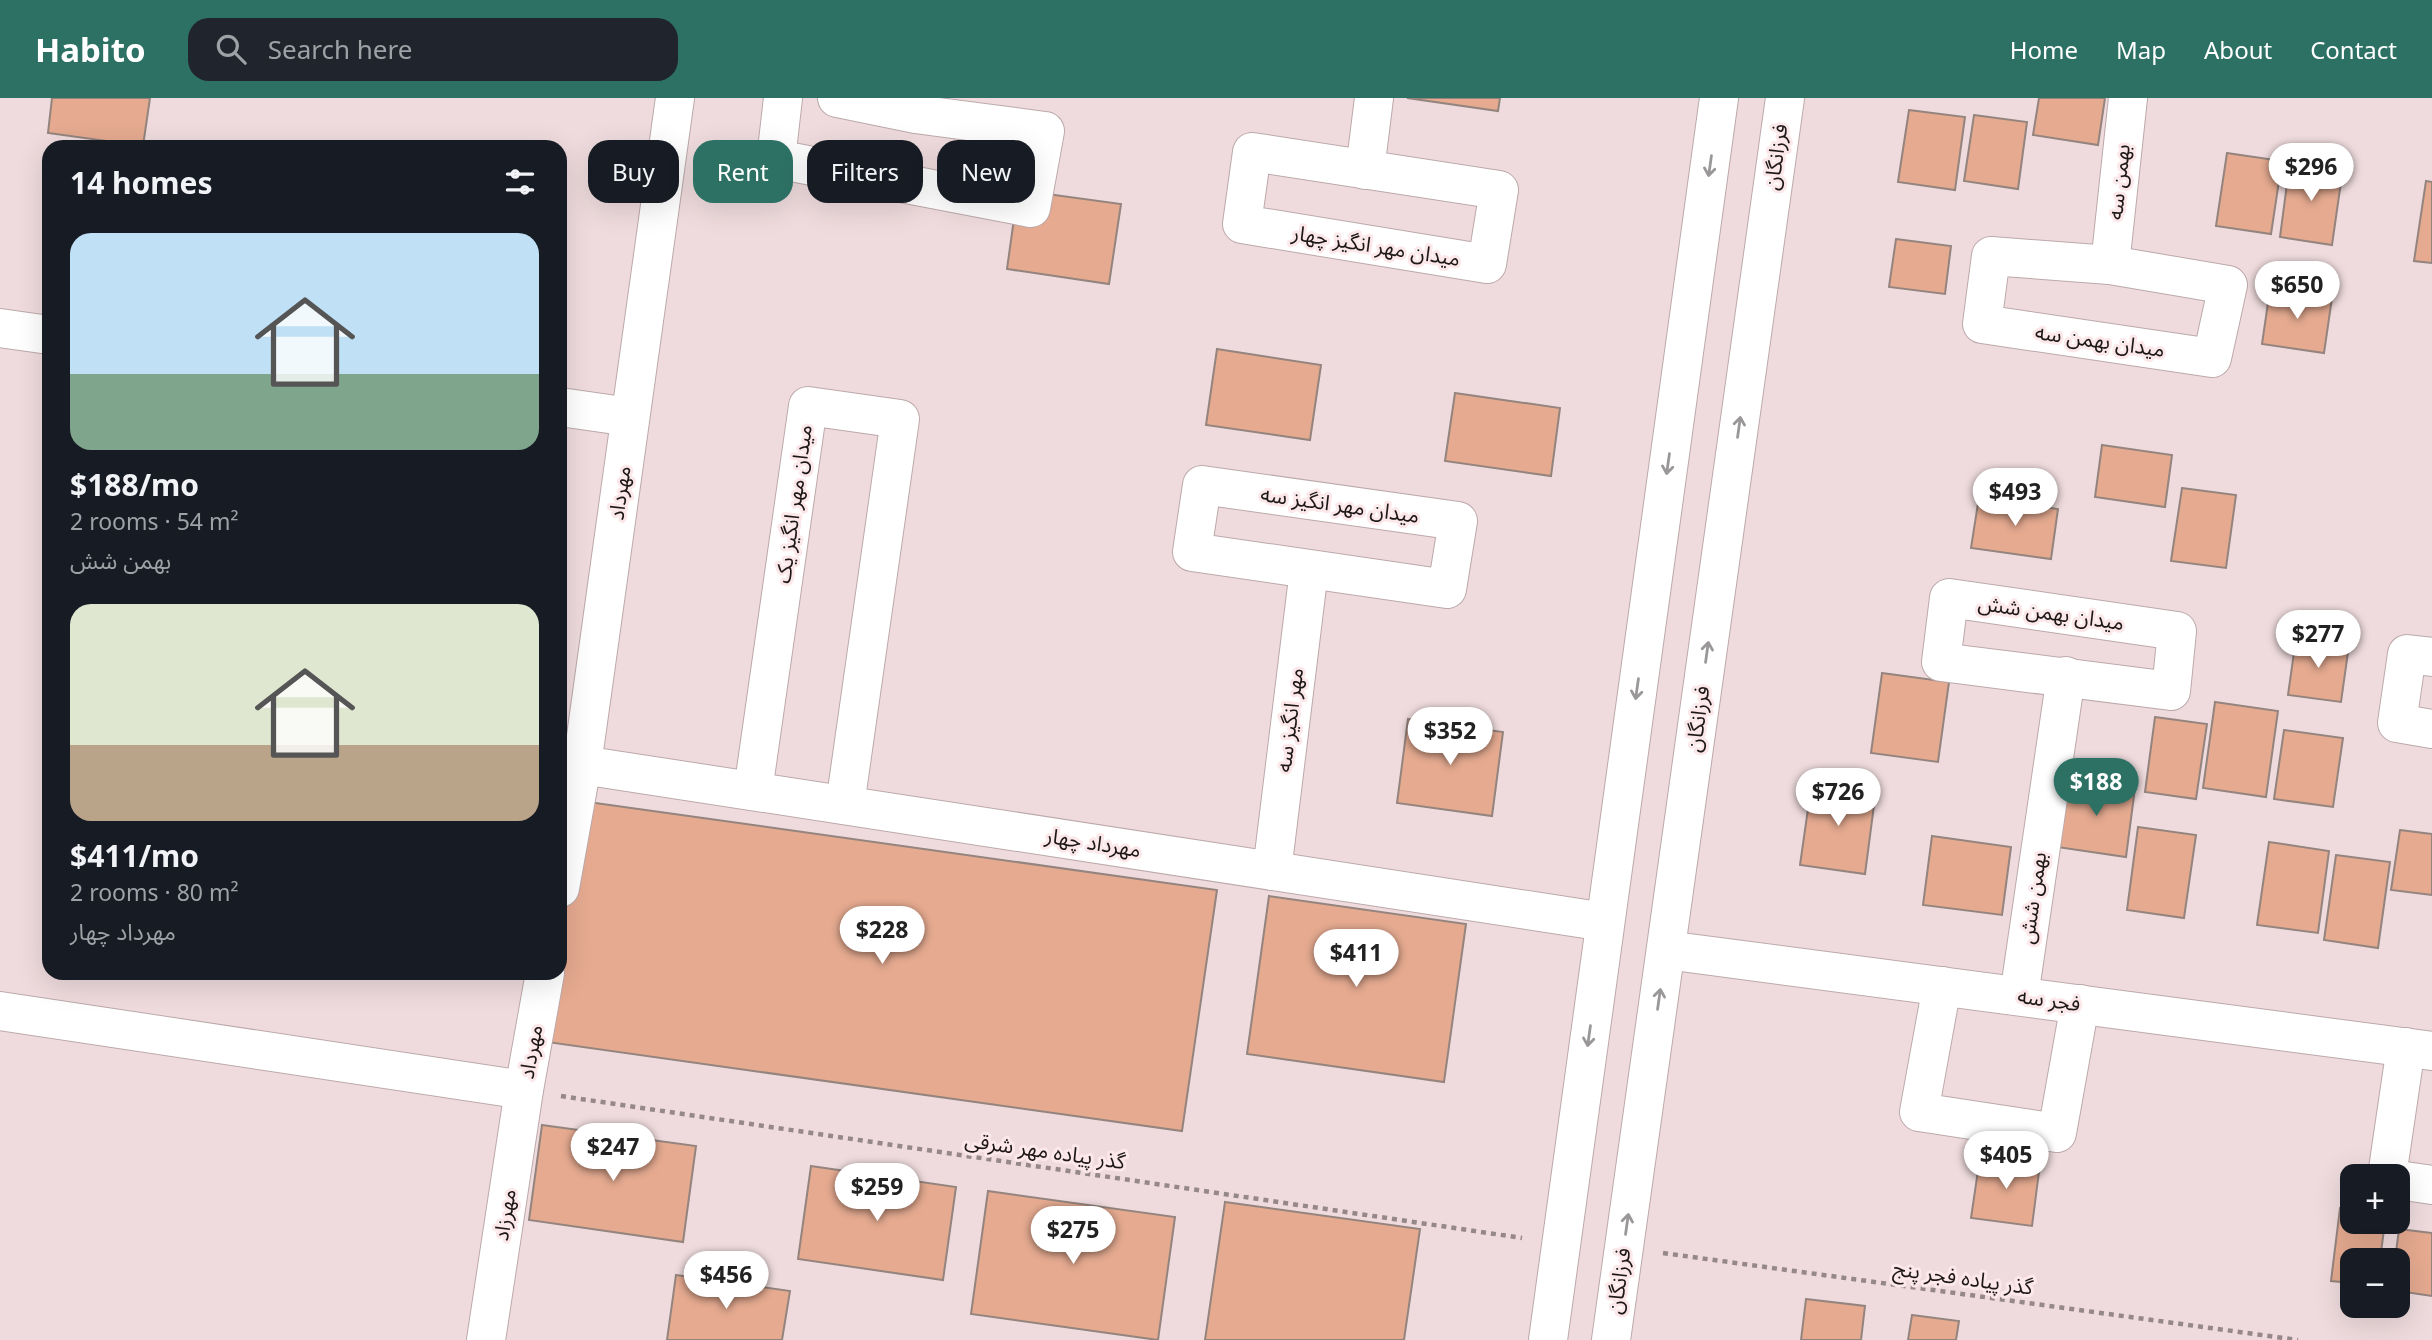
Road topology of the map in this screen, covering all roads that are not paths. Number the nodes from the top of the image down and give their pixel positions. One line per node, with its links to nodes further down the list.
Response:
1 (675, 98): 14 (street, مهرداد)
2 (783, 98): 8 (street)
3 (837, 98): 8 (street)
4 (1374, 98): 9 (street)
5 (1719, 98): 24 (street, one-way to 24)
6 (1784, 98): 25 (street, فرزانگان, one-way to 6)
7 (2129, 98): 10 (street, بهمن سه)
8 (916, 106)
9 (1365, 170): 9 (street, میدان مهر انگیز چهار)
10 (2110, 265): 10 (street, میدان بهمن سه)
11 (0, 328): 12 (street)
12 (42, 334)
13 (567, 408): 14 (street)
14 (630, 417): 19 (street, مهرداد)
15 (1309, 570): 15 (street, میدان مهر انگیز سه); 23 (street, مهر انگیز سه)
16 (2432, 657): 18 (street)
17 (2066, 676): 17 (street, میدان بهمن شش); 28 (street, بهمن شش)
18 (2432, 729)
19 (582, 765): 20 (street, مهرداد چهار); 22 (street, مهرداد)
20 (753, 791): 21 (street, مهرداد چهار); 21 (street, میدان مهر انگیز یک)
21 (845, 805): 23 (street, مهرداد چهار)
22 (567, 849)
23 (1272, 871): 24 (street, مهرداد چهار)
24 (1605, 922): 37 (street, one-way to 37)
25 (1666, 950): 27 (street, فجر سه); 38 (street, فرزانگان, one-way to 25)
26 (544, 980): 32 (street, مهرداد)
27 (1942, 986): 28 (street, فجر سه); 29 (street)
28 (2019, 996): 29 (street, فجر سه)
29 (2080, 1004): 31 (street, فجر سه)
30 (0, 1011): 32 (street)
31 (2419, 1049): 33 (street)
32 (524, 1090): 36 (street, مهرزاد)
33 (2390, 1164)
34 (2410, 1182): 35 (street)
35 (2432, 1185)
36 (486, 1340)
37 (1548, 1340)
38 (1611, 1340)

